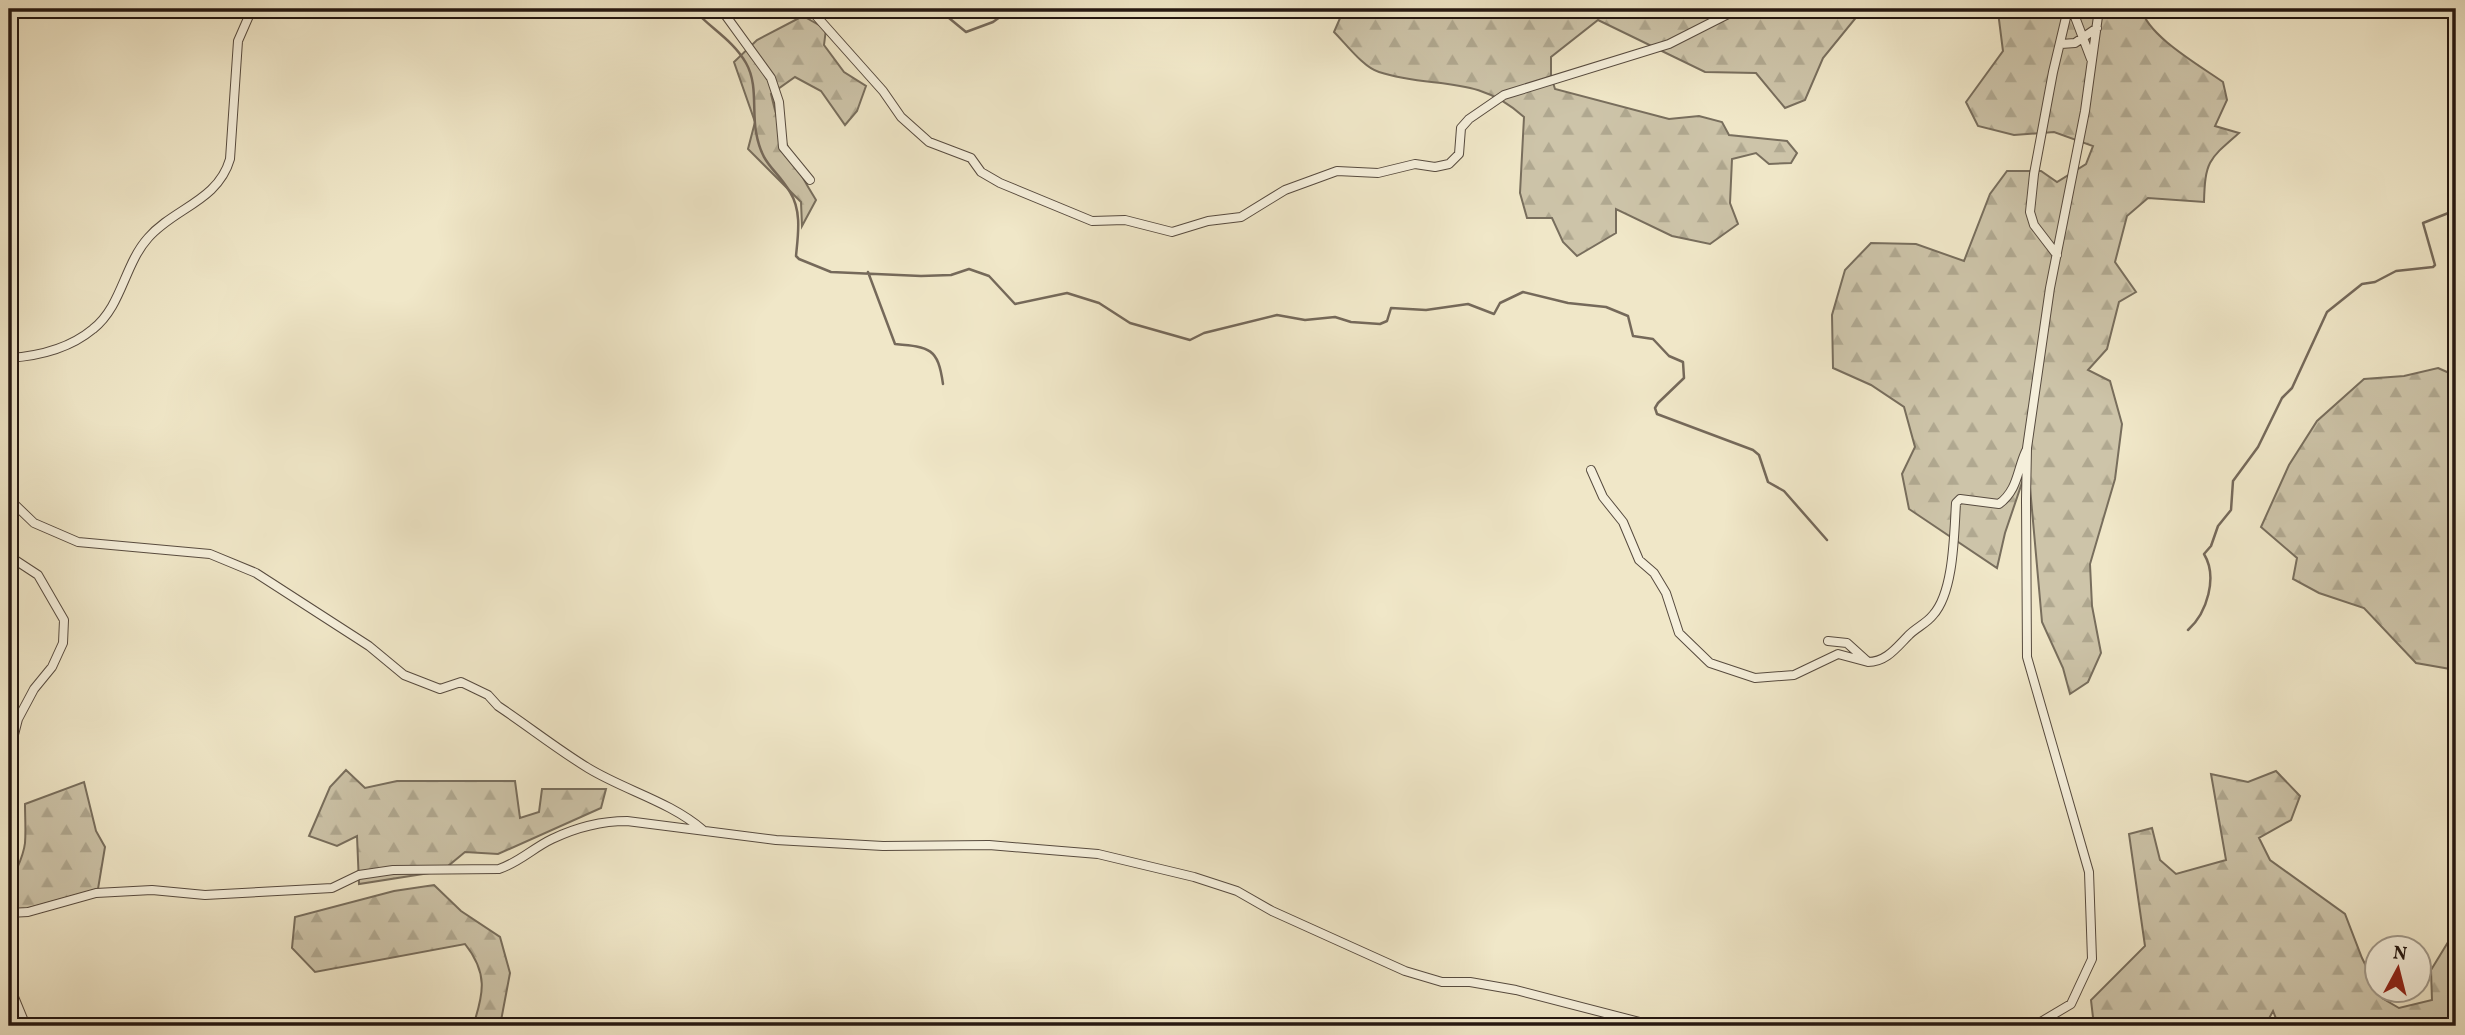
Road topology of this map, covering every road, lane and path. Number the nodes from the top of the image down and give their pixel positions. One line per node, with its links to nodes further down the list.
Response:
1 (252, 9): 13 (street)
2 (721, 9): 11 (street)
3 (810, 9): 4 (street)
4 (1738, 9)
5 (2070, 9): 8 (street); 9 (street)
6 (2099, 9): 7 (street)
7 (2097, 28): 8 (street); 10 (street)
8 (2082, 37): 9 (street); 10 (street)
9 (2062, 44): 12 (street)
10 (2092, 62): 12 (street)
11 (810, 180)
12 (2057, 255): 14 (street)
13 (9, 358)
14 (2027, 448): 19 (street); 26 (street)
15 (1591, 470): 19 (street)
16 (9, 499): 21 (street)
17 (9, 556): 20 (street)
18 (1828, 641): 19 (street)
19 (1868, 662)
20 (9, 754)
21 (705, 831): 22 (street); 25 (street)
22 (9, 913)
23 (9, 971): 24 (street)
24 (26, 1026)
25 (1656, 1026)
26 (2034, 1026)

